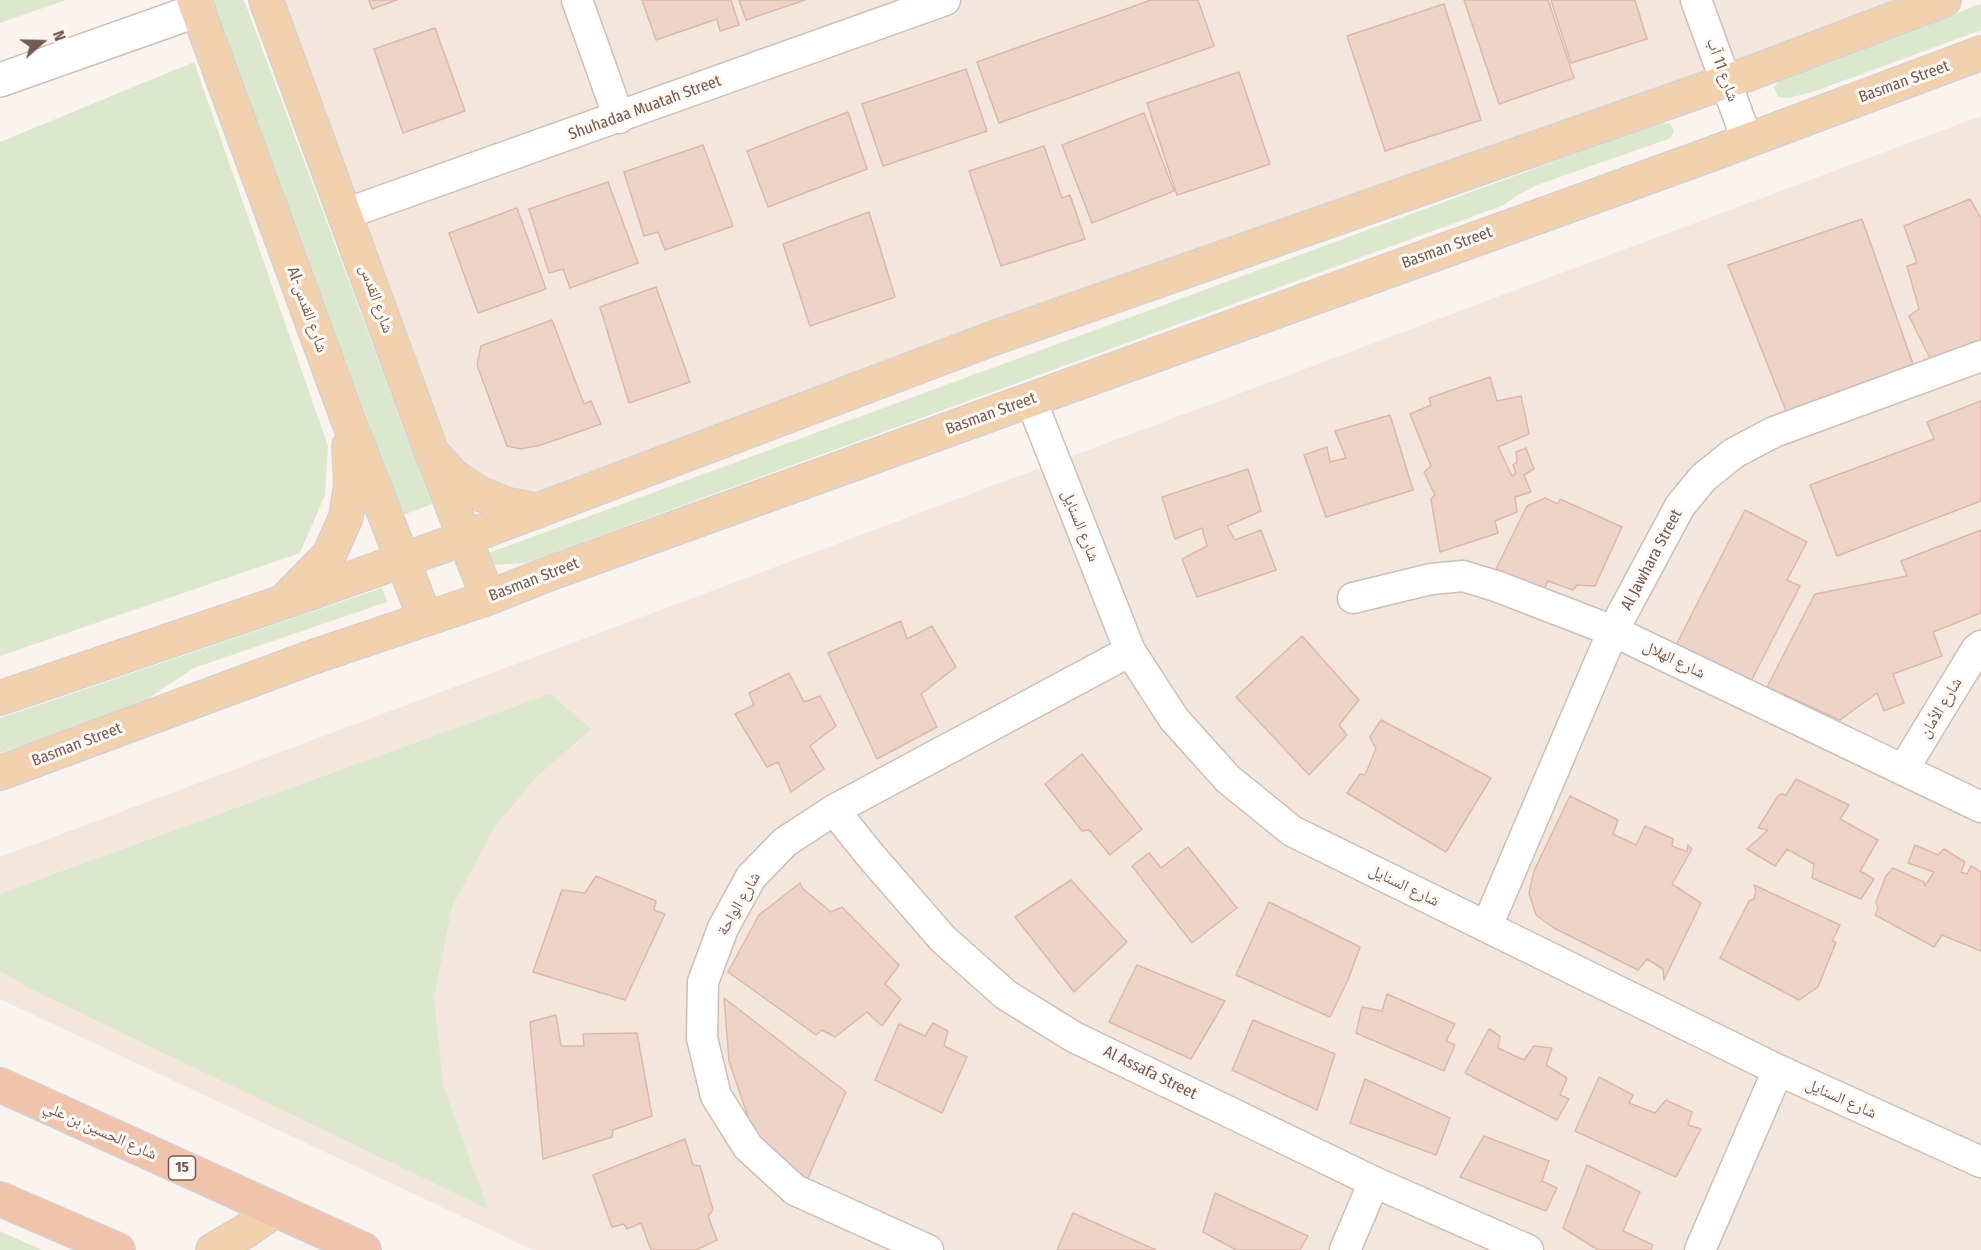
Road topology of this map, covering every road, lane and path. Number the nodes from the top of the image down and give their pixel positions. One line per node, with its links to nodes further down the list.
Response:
1 (266, 0): 13 (main road, شارع القدس)
2 (577, 0): 11 (street)
3 (945, 0): 7 (street, Shuhadaa Muatah Street)
4 (1696, 0): 10 (street, شارع 11 آب)
5 (1944, 0): 10 (main road)
6 (196, 5): 9 (street); 16 (main road, Al-شارع القدس)
7 (871, 12): 11 (street, Shuhadaa Muatah Street)
8 (1981, 53): 12 (main road, Basman Street)
9 (0, 80)
10 (1726, 82): 12 (street, شارع 11 آب); 18 (main road)
11 (619, 118): 13 (street, Shuhadaa Muatah Street)
12 (1747, 140): 15 (main road, Basman Street)
13 (345, 214): 17 (main road, شارع القدس)
14 (1981, 356): 25 (street, Al Jawhara Street)
15 (1031, 400): 21 (main road, Basman Street); 27 (street, شارع السنايل)
16 (347, 417): 20 (main road, Al-شارع القدس); 23 (main road)
17 (432, 453): 18 (main road); 19 (main road, شارع القدس)
18 (538, 511): 19 (main road)
19 (465, 538): 20 (main road); 21 (main road, شارع القدس)
20 (403, 560): 23 (main road); 24 (main road, Al-شارع القدس)
21 (488, 598): 24 (main road, Basman Street)
22 (1353, 598): 25 (street, شارع الهلال)
23 (282, 602): 28 (main road)
24 (425, 618): 30 (main road, Basman Street)
25 (1613, 631): 29 (street, شارع الهلال); 33 (street, Al Jawhara Street)
26 (1981, 646): 29 (street, شارع الأمان)
27 (1130, 651): 32 (street, شارع الواحة); 33 (street, شارع السنايل)
28 (0, 698)
29 (1903, 770): 31 (street, شارع الهلال)
30 (0, 773)
31 (1981, 807)
32 (834, 810): 37 (street, Al Assafa Street); 43 (street, شارع الواحة)
33 (1486, 926): 34 (street, شارع السنايل)
34 (1778, 1070): 36 (street, شارع السنايل); 46 (street)
35 (0, 1085): 39 (highway, شارع الحسين بن علي / 15)
36 (1981, 1162)
37 (1374, 1182): 44 (street); 45 (street, Al Assafa Street)
38 (0, 1198): 41 (highway)
39 (275, 1210): 40 (highway, شارع الحسين بن علي / 15); 42 (main road)
40 (348, 1247)
41 (118, 1250)
42 (213, 1250)
43 (928, 1250)
44 (1345, 1250)
45 (1528, 1250)
46 (1700, 1250)

